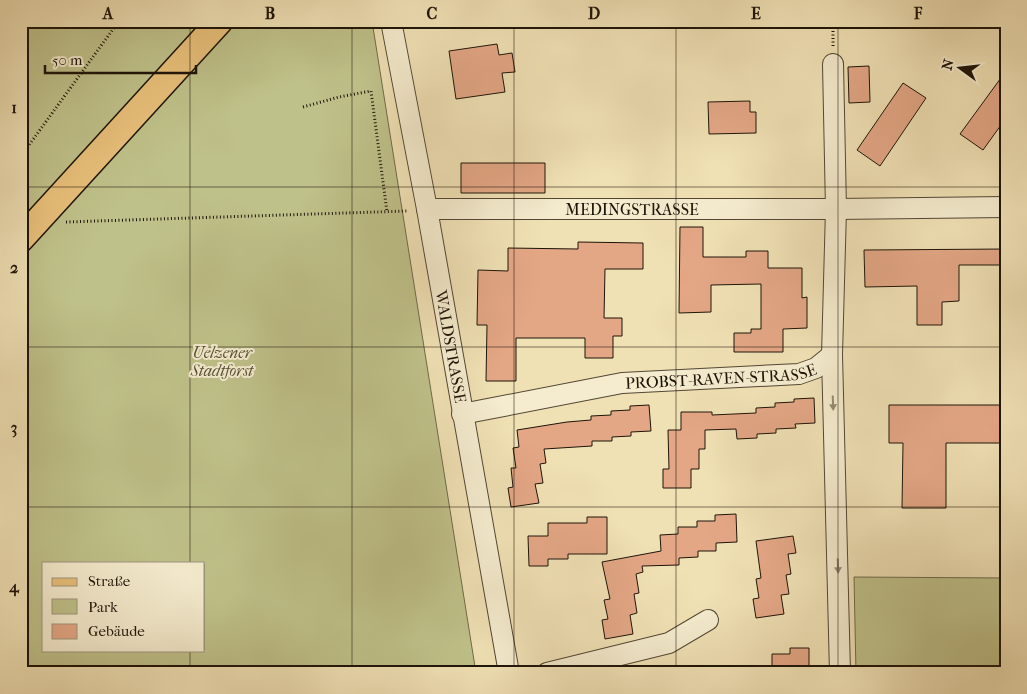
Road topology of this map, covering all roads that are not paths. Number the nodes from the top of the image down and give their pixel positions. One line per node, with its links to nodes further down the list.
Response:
1 (220, 21): 7 (main road)
2 (391, 21): 5 (street, WALDSTRASSE)
3 (833, 64): 6 (street)
4 (1006, 207): 6 (street, MEDINGSTRASSE)
5 (427, 209): 6 (street, MEDINGSTRASSE); 9 (street, WALDSTRASSE)
6 (836, 209): 8 (street, PROBST-RAVEN-STRASSE)
7 (28, 231)
8 (832, 355): 9 (street, PROBST-RAVEN-STRASSE); 13 (street, one-way to 13)
9 (462, 414): 11 (street, WALDSTRASSE)
10 (708, 620): 12 (street)
11 (509, 673)
12 (547, 673)
13 (840, 673)

